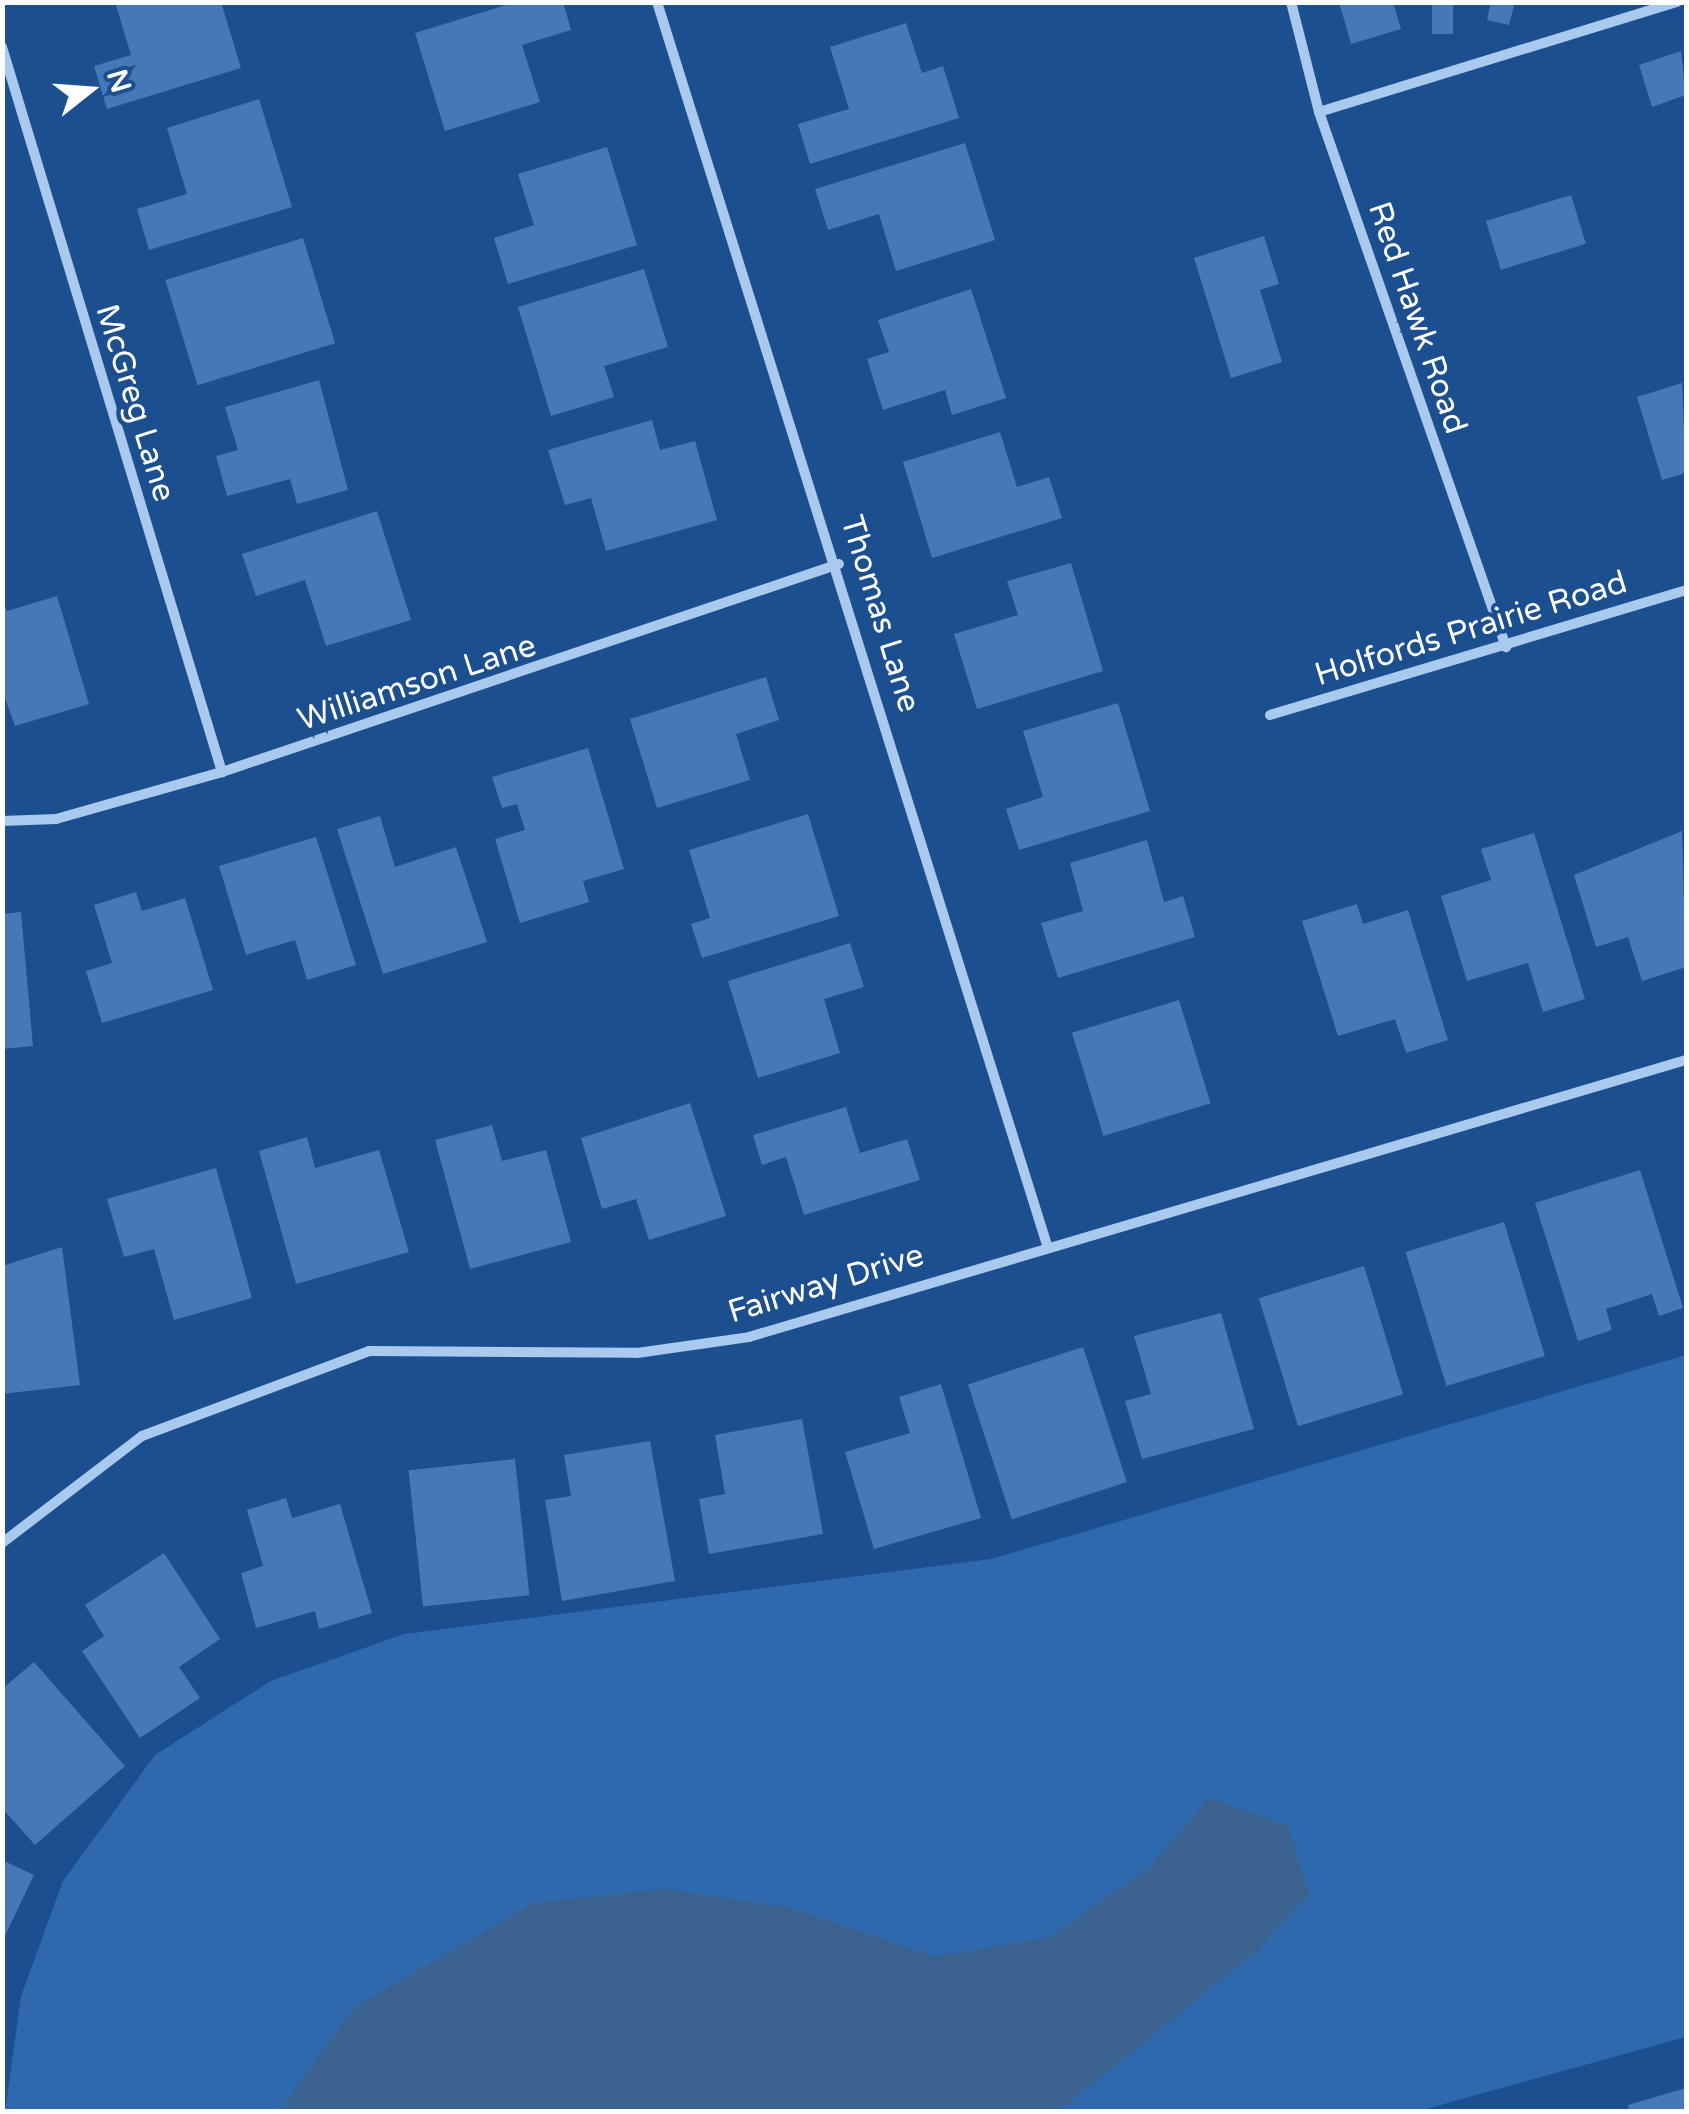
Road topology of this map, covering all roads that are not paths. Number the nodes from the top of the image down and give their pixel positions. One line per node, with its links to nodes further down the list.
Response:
1 (657, 2): 6 (street, Thomas Lane)
2 (1291, 2): 5 (street, Red Hawk Road)
3 (1677, 2): 5 (street)
4 (2, 48): 10 (street, McGreg Lane)
5 (1319, 112): 8 (street, Red Hawk Road)
6 (839, 564): 10 (street, Williamson Lane); 13 (street, Thomas Lane)
7 (1686, 590): 8 (street, Holfords Prairie Road)
8 (1506, 647): 9 (street, Holfords Prairie Road)
9 (1270, 715)
10 (222, 772): 11 (street, Williamson Lane)
11 (2, 822)
12 (1686, 1060): 13 (street, Fairway Drive)
13 (1046, 1242): 14 (street, Fairway Drive)
14 (2, 1543)

